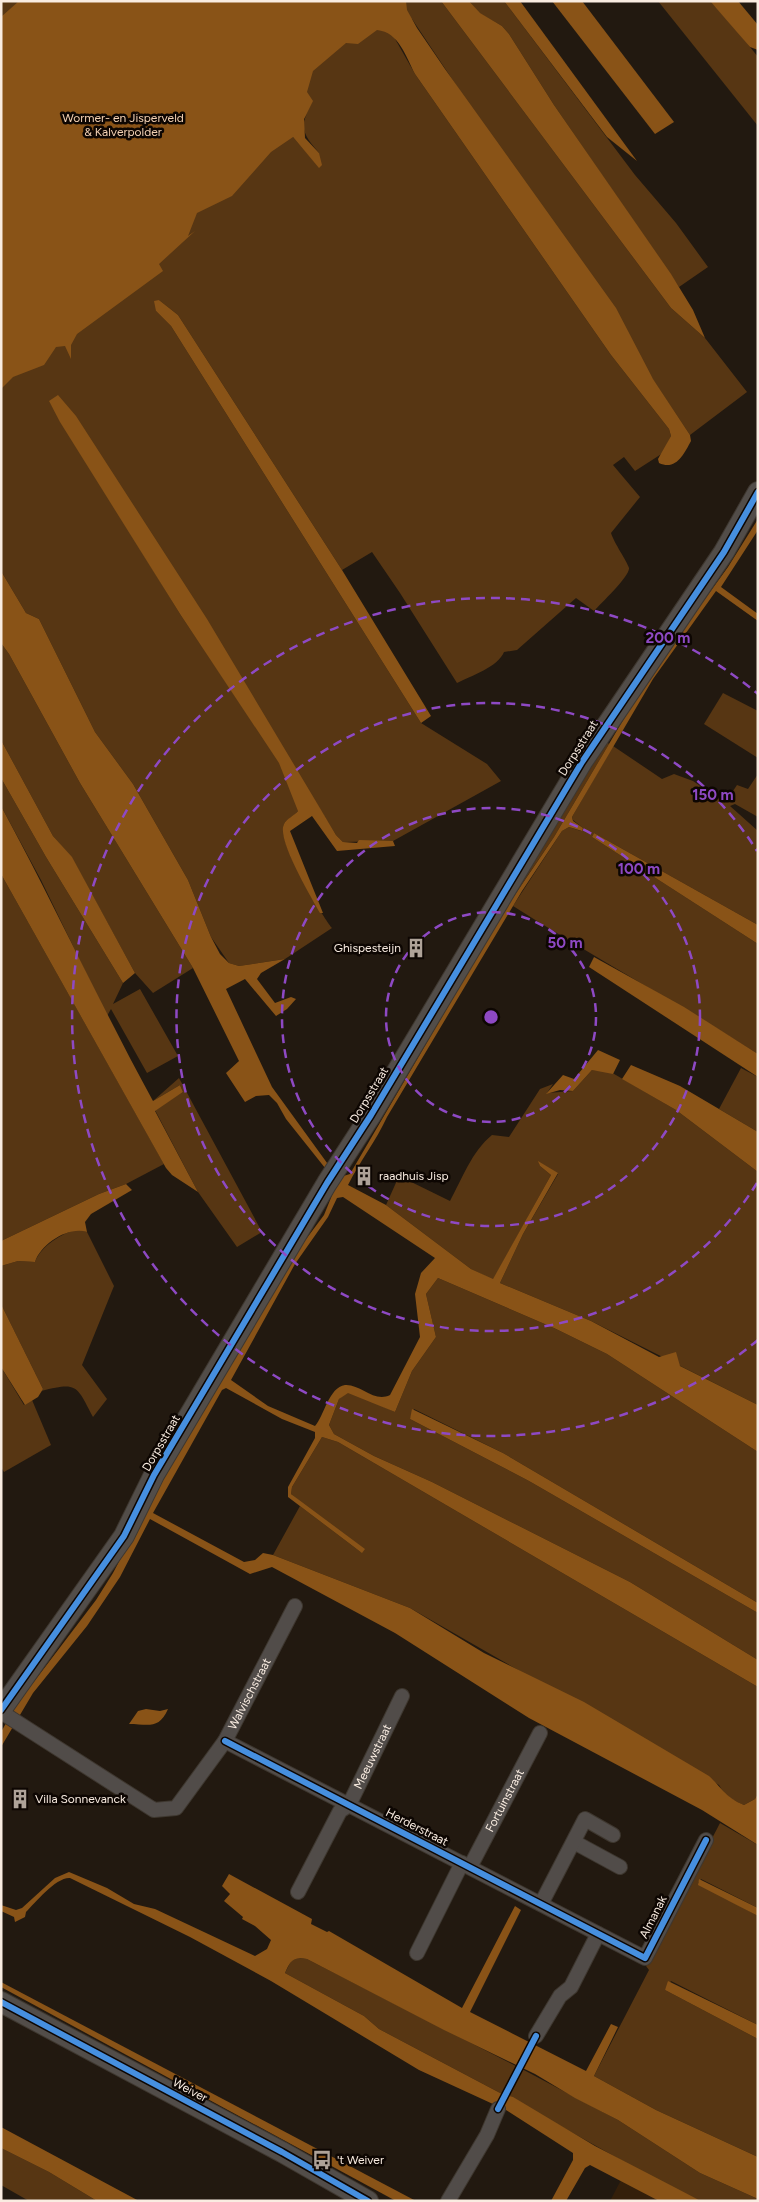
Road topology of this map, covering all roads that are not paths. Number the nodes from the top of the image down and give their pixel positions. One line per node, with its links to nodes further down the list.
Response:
1 (758, 492): 4 (street, Dorpsstraat)
2 (295, 1606): 6 (street, Walvischstraat)
3 (402, 1696): 7 (street, Meeuwstraat)
4 (4, 1712): 6 (street, Walvischstraat)
5 (540, 1733): 11 (street, Fortuinstraat)
6 (225, 1741): 7 (street, Herderstraat)
7 (349, 1805): 11 (street, Herderstraat); 13 (street, Meeuwstraat)
8 (613, 1835): 10 (street)
9 (706, 1840): 15 (street, Almanak)
10 (574, 1842): 12 (street); 14 (street)
11 (466, 1865): 14 (street, Herderstraat); 16 (street, Fortuinstraat)
12 (620, 1867)
13 (298, 1892)
14 (541, 1904): 15 (street, Herderstraat)
15 (598, 1934): 18 (street)
16 (416, 1952)
17 (1, 2002): 20 (street, Weiver)
18 (536, 2036)
19 (498, 2109): 21 (street)
20 (368, 2201)
21 (448, 2201)

